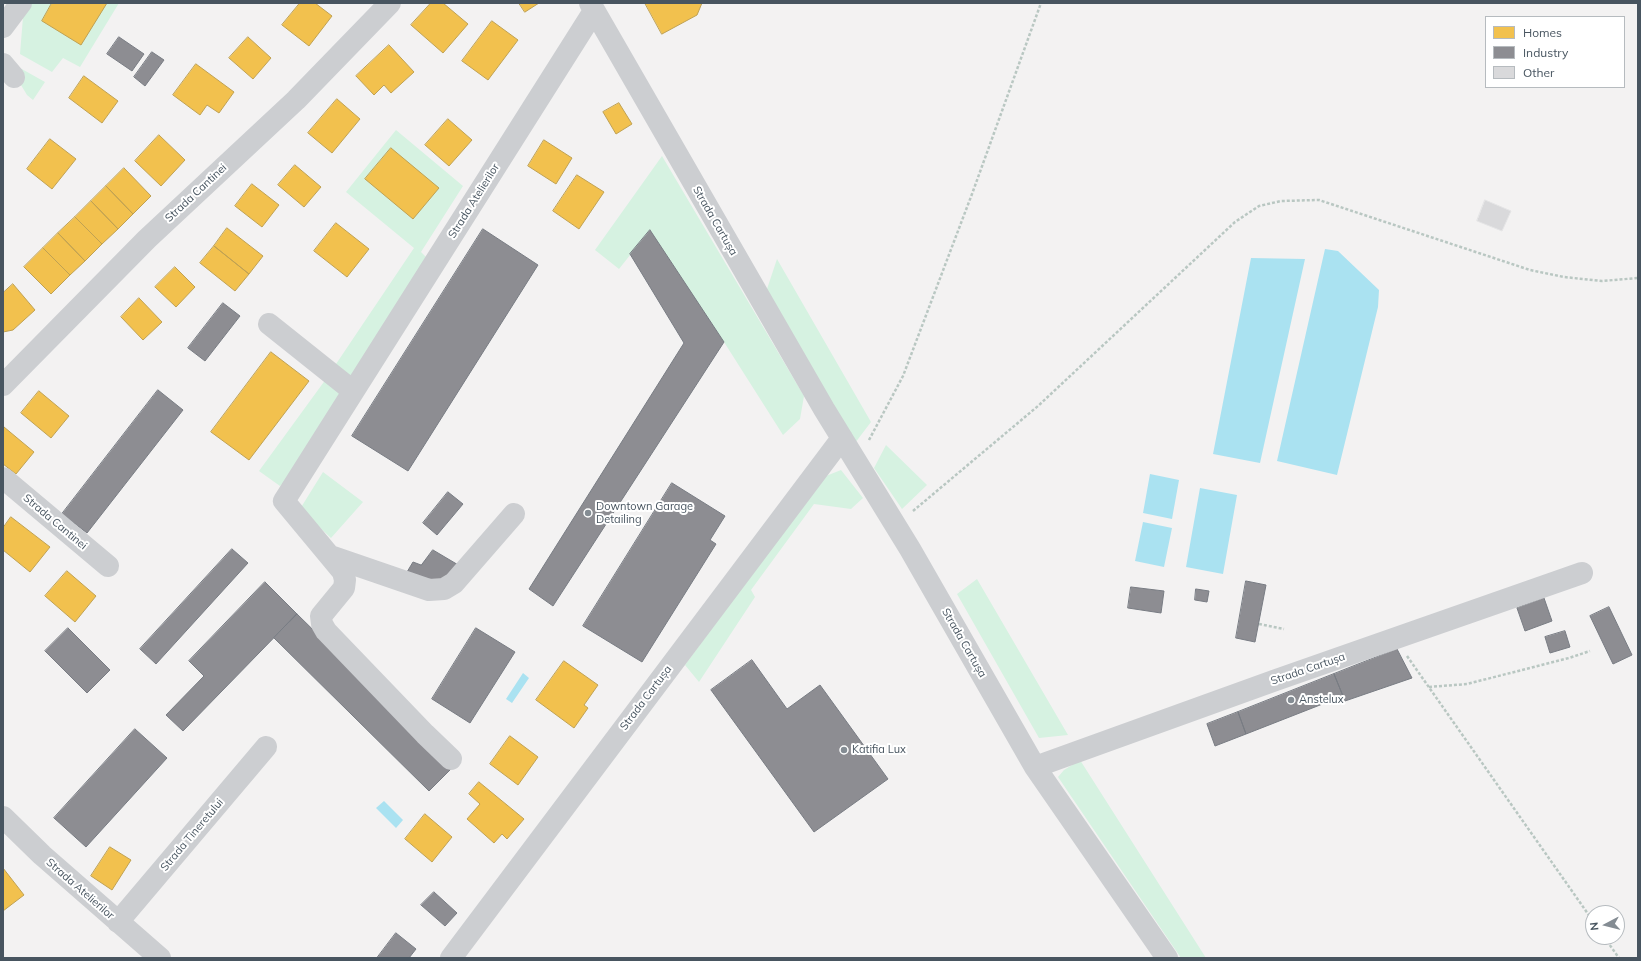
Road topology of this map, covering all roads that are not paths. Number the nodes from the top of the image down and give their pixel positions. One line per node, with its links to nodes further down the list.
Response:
1 (21, 3): 4 (street)
2 (390, 3): 6 (street, Strada Cantinei)
3 (592, 7): 7 (street, Strada Atelierilor); 8 (street, Strada Cartușa)
4 (3, 27)
5 (269, 324): 7 (street)
6 (3, 384)
7 (353, 391): 11 (street, Strada Atelierilor)
8 (842, 438): 16 (street, Strada Cartușa); 20 (street, Strada Cartușa)
9 (3, 478): 12 (street, Strada Cantinei)
10 (514, 514): 11 (street)
11 (330, 556): 15 (street)
12 (108, 566)
13 (1582, 573): 16 (street, Strada Cartușa)
14 (266, 747): 18 (street, Strada Tineretului)
15 (451, 759)
16 (1035, 768): 21 (street, Strada Cartușa)
17 (5, 822): 18 (street, Strada Atelierilor)
18 (118, 922): 19 (street, Strada Atelierilor)
19 (160, 958)
20 (451, 958)
21 (1167, 958)

